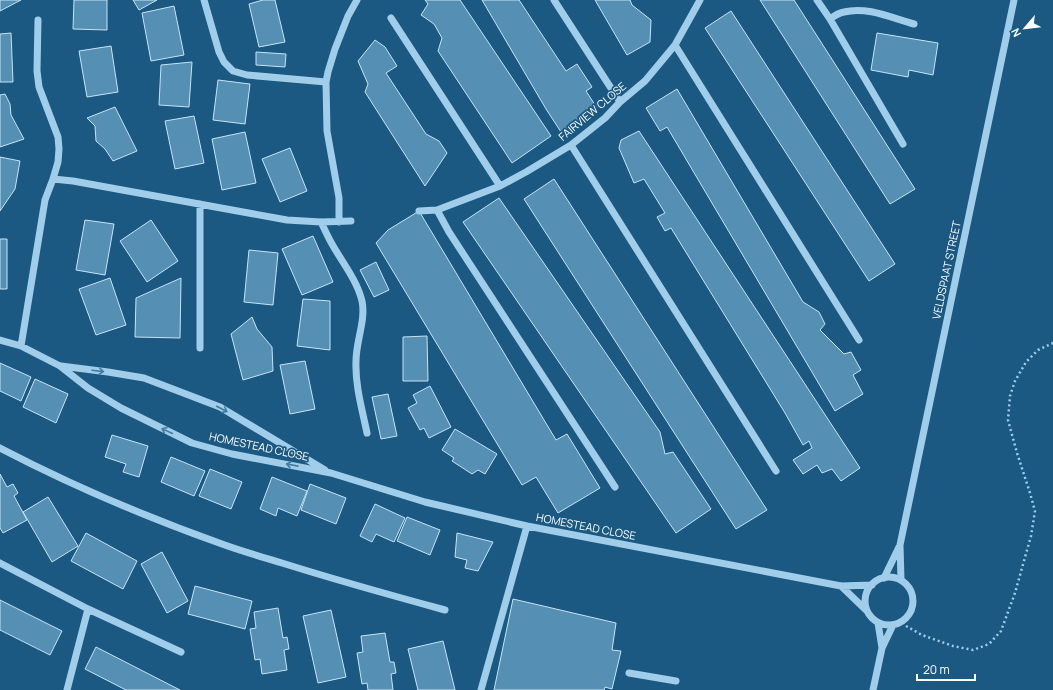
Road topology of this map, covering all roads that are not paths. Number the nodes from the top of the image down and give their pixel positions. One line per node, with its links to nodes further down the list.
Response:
1 (204, 0): 12 (street)
2 (357, 0): 12 (street)
3 (554, 0): 13 (street)
4 (700, 0): 11 (street, FAIRVIEW CLOSE)
5 (817, 0): 8 (street)
6 (1014, 0): 35 (street, VELDSPAAT STREET)
7 (391, 18): 17 (street)
8 (830, 19): 10 (street); 14 (street)
9 (38, 20): 16 (street)
10 (914, 24)
11 (675, 45): 13 (street, FAIRVIEW CLOSE); 25 (street)
12 (326, 82): 23 (street)
13 (620, 102): 15 (street, FAIRVIEW CLOSE)
14 (903, 144)
15 (570, 145): 17 (street, FAIRVIEW CLOSE); 31 (street)
16 (53, 179): 18 (street); 26 (street)
17 (500, 186): 19 (street, FAIRVIEW CLOSE)
18 (200, 204): 22 (street); 27 (street)
19 (437, 210): 20 (street, FAIRVIEW CLOSE); 33 (street)
20 (419, 211)
21 (351, 221): 23 (street)
22 (322, 222): 23 (street); 29 (street)
23 (339, 222)
24 (0, 340): 26 (street, HOMESTEAD CLOSE)
25 (859, 340)
26 (21, 346): 28 (street, HOMESTEAD CLOSE)
27 (200, 348)
28 (60, 366): 32 (street, HOMESTEAD CLOSE, one-way to 32); 32 (street, HOMESTEAD CLOSE, one-way to 28)
29 (367, 433)
30 (0, 448): 42 (street)
31 (776, 471)
32 (331, 473): 34 (street, HOMESTEAD CLOSE)
33 (615, 487)
34 (527, 526): 40 (street, HOMESTEAD CLOSE); 51 (street)
35 (900, 545): 37 (street, VELDSPAAT STREET); 38 (street, VELDSPAAT STREET)
36 (0, 563): 41 (street)
37 (884, 578): 38 (street); 39 (street)
38 (901, 580): 45 (street)
39 (872, 585): 40 (street, HOMESTEAD CLOSE); 43 (street)
40 (841, 586): 43 (street)
41 (88, 609): 47 (street); 50 (street)
42 (445, 610)
43 (868, 612): 44 (street)
44 (878, 623): 45 (street); 46 (street)
45 (897, 624): 46 (street)
46 (882, 648): 52 (street)
47 (181, 652)
48 (629, 673): 49 (street)
49 (676, 681)
50 (67, 690)
51 (481, 690)
52 (873, 690)

